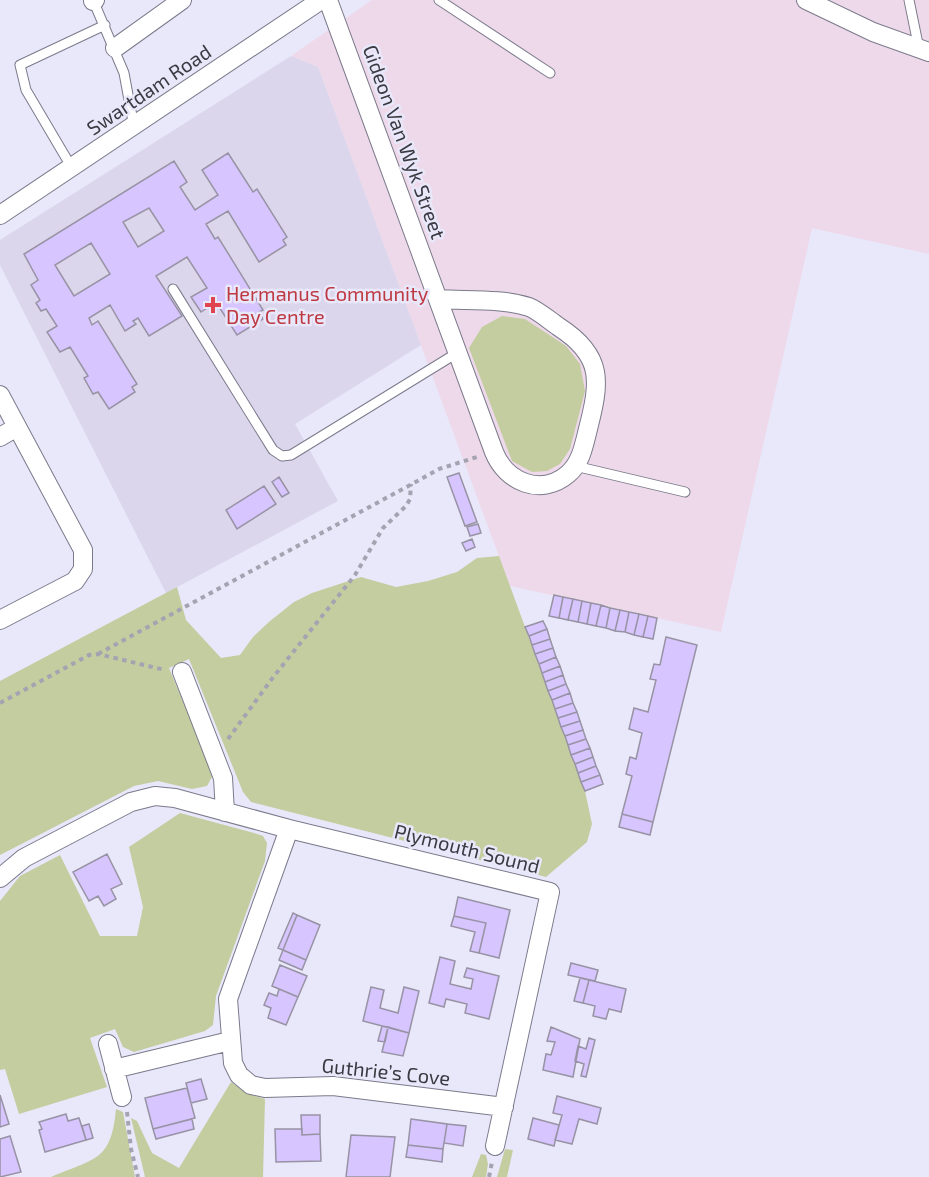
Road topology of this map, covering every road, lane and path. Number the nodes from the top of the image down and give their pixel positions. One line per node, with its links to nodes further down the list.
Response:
1 (94, 0): 8 (lane)
2 (182, 0): 9 (street)
3 (321, 0): 12 (street, Swartdam Road)
4 (328, 0): 16 (street, Gideon Van Wyk Street)
5 (439, 0): 11 (lane)
6 (806, 0): 10 (street)
7 (909, 0): 10 (lane)
8 (105, 25): 9 (lane); 13 (lane)
9 (115, 48): 12 (lane)
10 (924, 51)
11 (550, 74)
12 (134, 127): 13 (street, Swartdam Road)
13 (72, 168): 14 (street, Swartdam Road)
14 (0, 215)
15 (173, 289): 17 (lane)
16 (438, 299): 17 (street, Gideon Van Wyk Street); 22 (street)
17 (457, 352): 21 (street, Gideon Van Wyk Street)
18 (0, 394): 19 (street)
19 (17, 427): 20 (street); 25 (street)
20 (0, 437)
21 (494, 452): 22 (street, Gideon Van Wyk Street); 23 (path)
22 (575, 466): 24 (lane)
23 (412, 484): 26 (path); 29 (path)
24 (685, 492)
25 (0, 620)
26 (98, 654): 27 (path); 28 (path)
27 (183, 674): 29 (street)
28 (0, 703)
29 (214, 755): 30 (street)
30 (225, 812): 31 (street, Plymouth Sound); 32 (street, Plymouth Sound)
31 (289, 829): 33 (street, Guthrie’s Cove); 37 (street, Plymouth Sound)
32 (0, 878)
33 (230, 1041): 35 (street); 37 (street, Guthrie’s Cove)
34 (108, 1044): 35 (street)
35 (114, 1069): 36 (street)
36 (122, 1097): 39 (path)
37 (504, 1107): 38 (street, Plymouth Sound)
38 (495, 1146)
39 (138, 1177)

